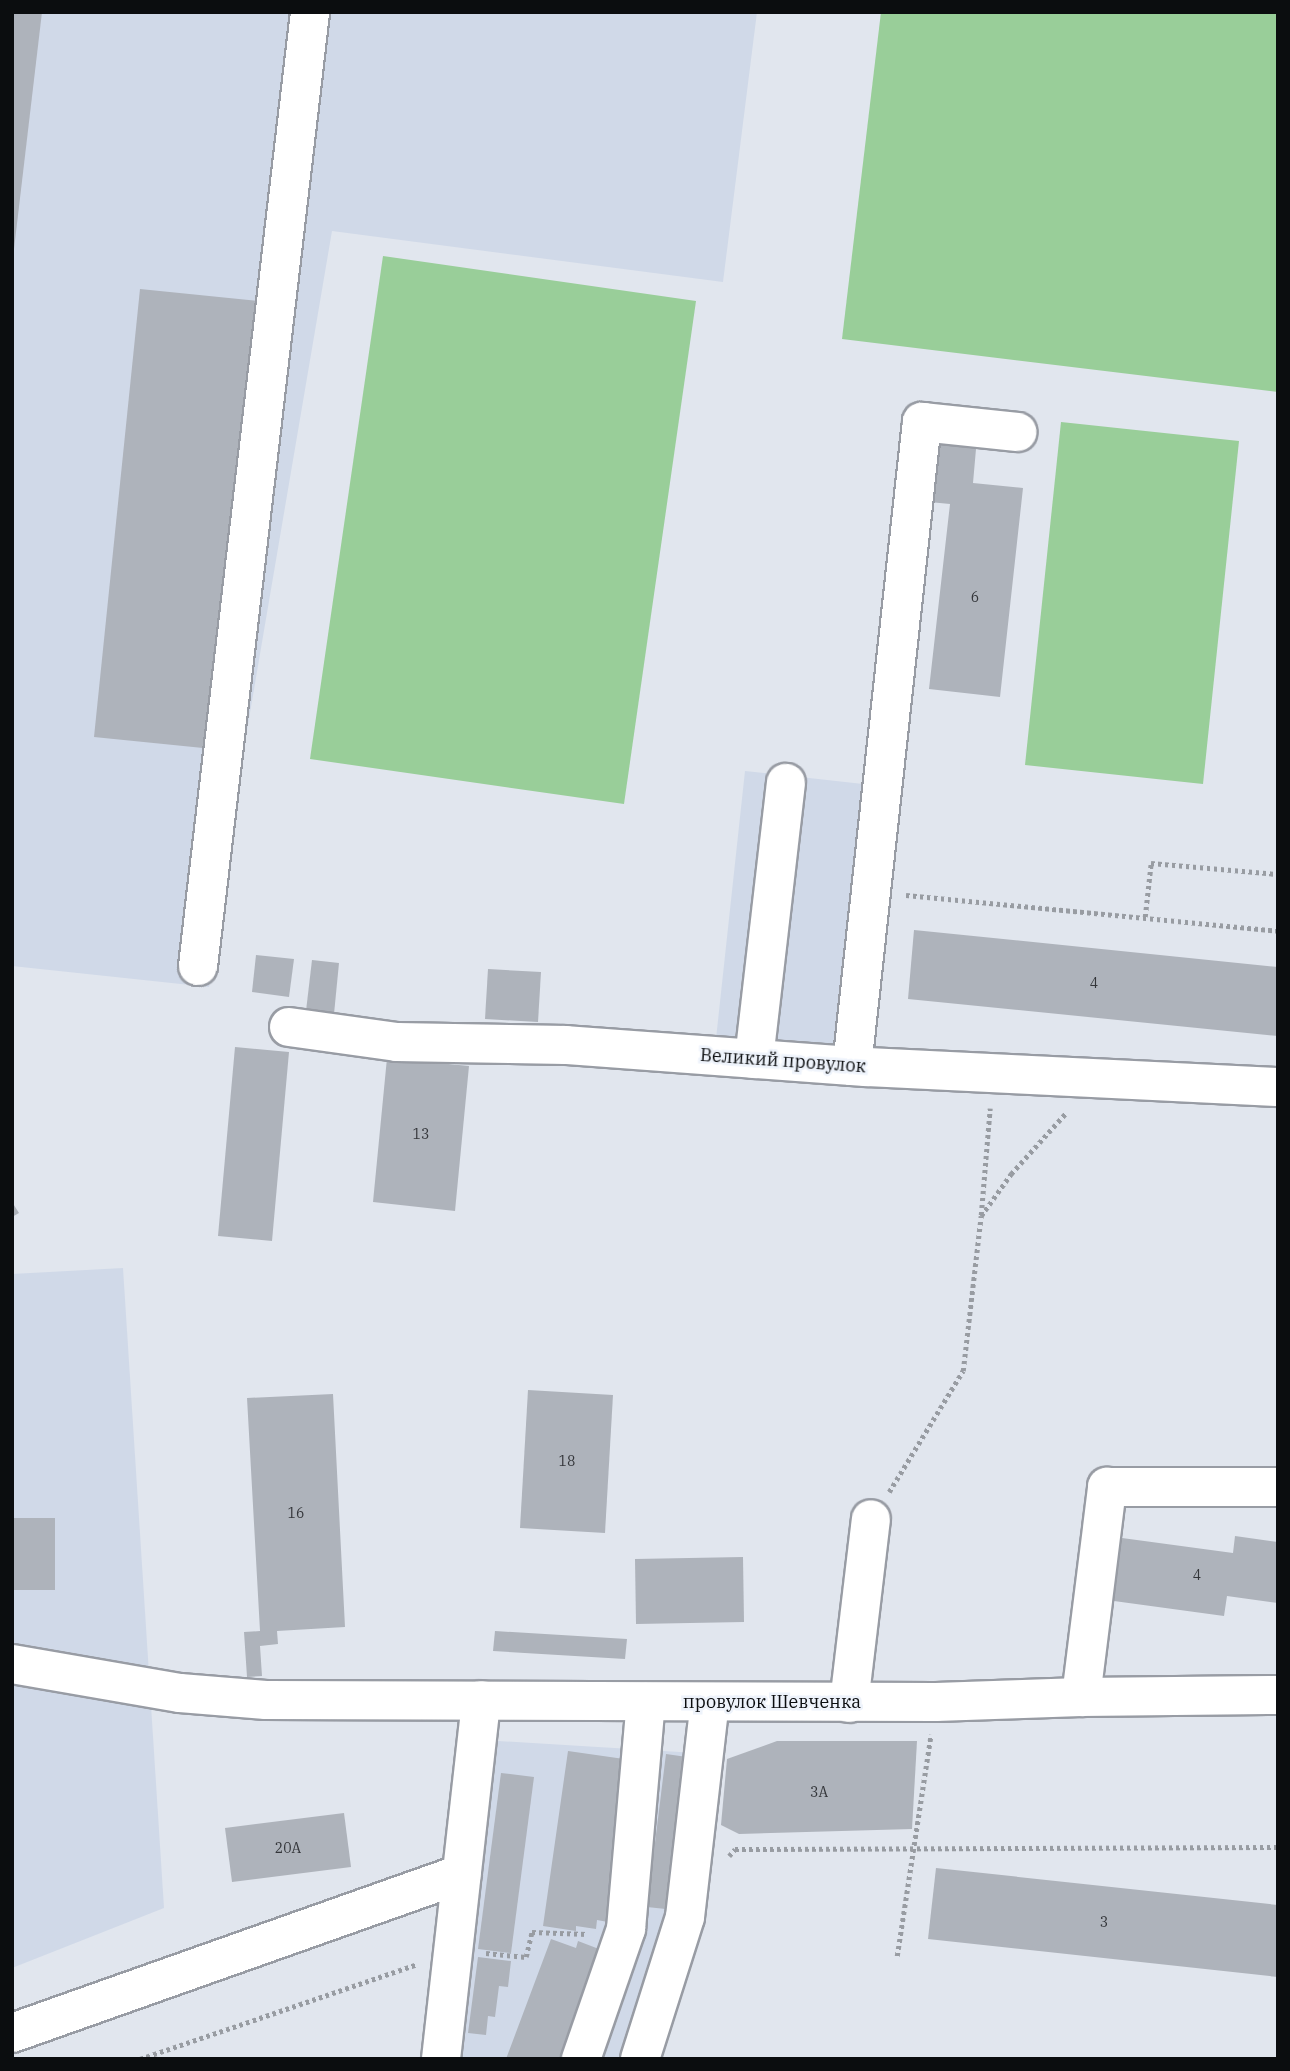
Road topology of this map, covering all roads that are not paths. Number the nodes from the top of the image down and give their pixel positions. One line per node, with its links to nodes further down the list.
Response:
1 (310, 12): 4 (street)
2 (1017, 432): 7 (street)
3 (786, 783): 6 (street)
4 (198, 966)
5 (289, 1027): 6 (street, Великий провулок)
6 (754, 1059): 7 (street, Великий провулок)
7 (852, 1066): 8 (street, Великий провулок)
8 (1278, 1087)
9 (1278, 1488): 13 (street)
10 (871, 1519): 17 (street)
11 (12, 1664): 14 (street, провулок Шевченка)
12 (1278, 1695): 13 (street, провулок Шевченка)
13 (1081, 1697): 17 (street, провулок Шевченка)
14 (481, 1700): 15 (street, провулок Шевченка); 18 (street)
15 (646, 1702): 16 (street, провулок Шевченка); 21 (street)
16 (710, 1702): 17 (street, провулок Шевченка); 22 (street)
17 (849, 1703)
18 (461, 1874): 19 (street); 20 (street)
19 (12, 2033)
20 (442, 2059)
21 (581, 2059)
22 (640, 2059)

